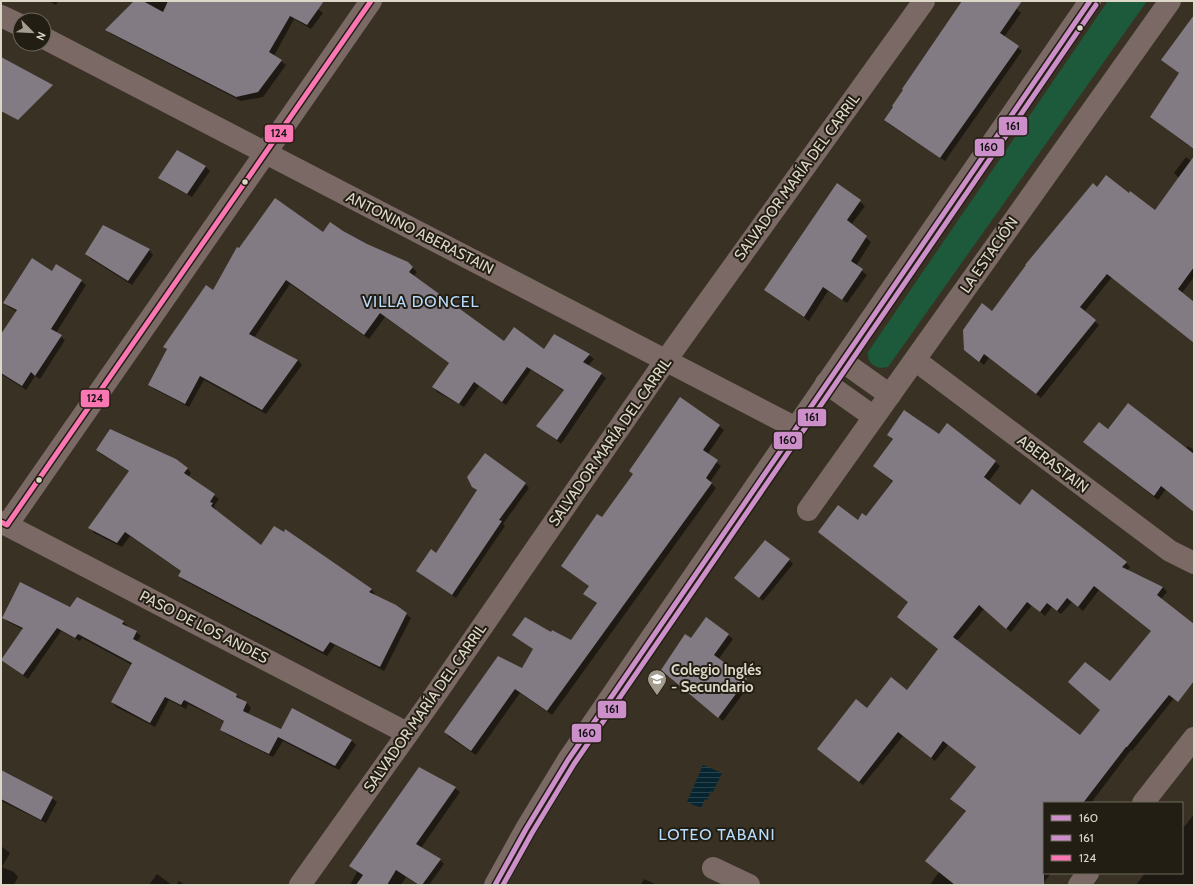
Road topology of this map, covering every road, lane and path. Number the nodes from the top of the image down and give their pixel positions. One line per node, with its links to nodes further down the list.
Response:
1 (371, 1): 8 (street)
2 (924, 1): 9 (street, SALVADOR MARÍA DEL CARRIL)
3 (1090, 1): 11 (street)
4 (1170, 1): 10 (street, LA ESTACIÓN)
5 (1, 16): 6 (street)
6 (12, 21)
7 (52, 42): 8 (street, ANTONINO ABERASTAIN)
8 (266, 153): 9 (street, ANTONINO ABERASTAIN); 17 (street)
9 (666, 360): 15 (street, ANTONINO ABERASTAIN); 19 (street, SALVADOR MARÍA DEL CARRIL)
10 (915, 360): 13 (street, LA ESTACIÓN); 18 (street, ABERASTAIN)
11 (842, 361): 12 (street); 13 (street)
12 (826, 384): 14 (street); 15 (street)
13 (890, 395): 14 (street, LA ESTACIÓN)
14 (874, 417): 16 (street, LA ESTACIÓN)
15 (796, 428): 25 (street)
16 (808, 510)
17 (4, 524): 19 (street, PASO DE LOS ANDES)
18 (1194, 563)
19 (407, 733): 24 (street, SALVADOR MARÍA DEL CARRIL)
20 (1194, 738): 21 (street)
21 (1144, 802)
22 (713, 868): 26 (street)
23 (1087, 874): 27 (street)
24 (300, 885)
25 (495, 885)
26 (749, 885)
27 (1079, 885)

